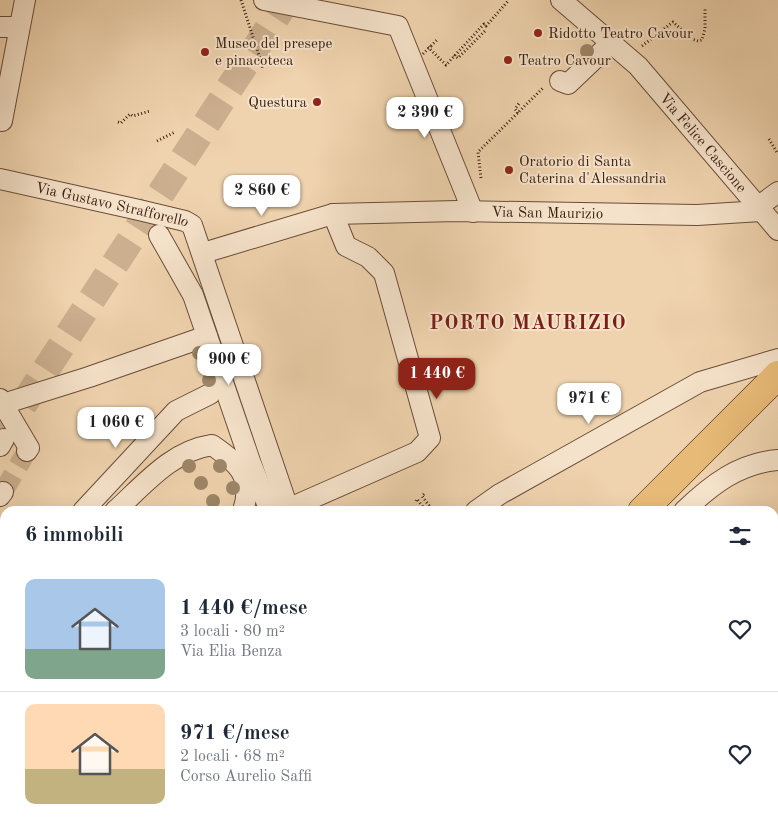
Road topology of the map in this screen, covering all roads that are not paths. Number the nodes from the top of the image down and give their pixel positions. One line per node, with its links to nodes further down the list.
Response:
1 (25, 0): 4 (street)
2 (264, 0): 11 (street)
3 (561, 0): 5 (street, Via Felice Cascione)
4 (10, 27): 7 (street)
5 (611, 43): 6 (street); 10 (street, Via Felice Cascione)
6 (560, 81)
7 (2, 121)
8 (1, 180): 15 (street, Via Gustavo Strafforello)
9 (778, 192): 10 (street)
10 (760, 208): 11 (street, Via San Maurizio); 13 (street, Via Felice Cascione)
11 (473, 212): 12 (street, Via San Maurizio)
12 (333, 214): 15 (street, Via San Maurizio); 28 (street)
13 (778, 230)
14 (159, 236): 16 (street)
15 (203, 253): 27 (street, Via Gustavo Strafforello)
16 (195, 342): 20 (street); 26 (street)
17 (778, 359): 29 (street)
18 (778, 375): 30 (main road)
19 (192, 401): 23 (street)
20 (2, 402): 21 (street)
21 (27, 451)
22 (778, 460): 31 (street)
23 (88, 506)
24 (120, 506): 25 (street)
25 (245, 506)
26 (278, 506)
27 (279, 506)
28 (289, 506)
29 (483, 506)
30 (647, 506)
31 (690, 506)

